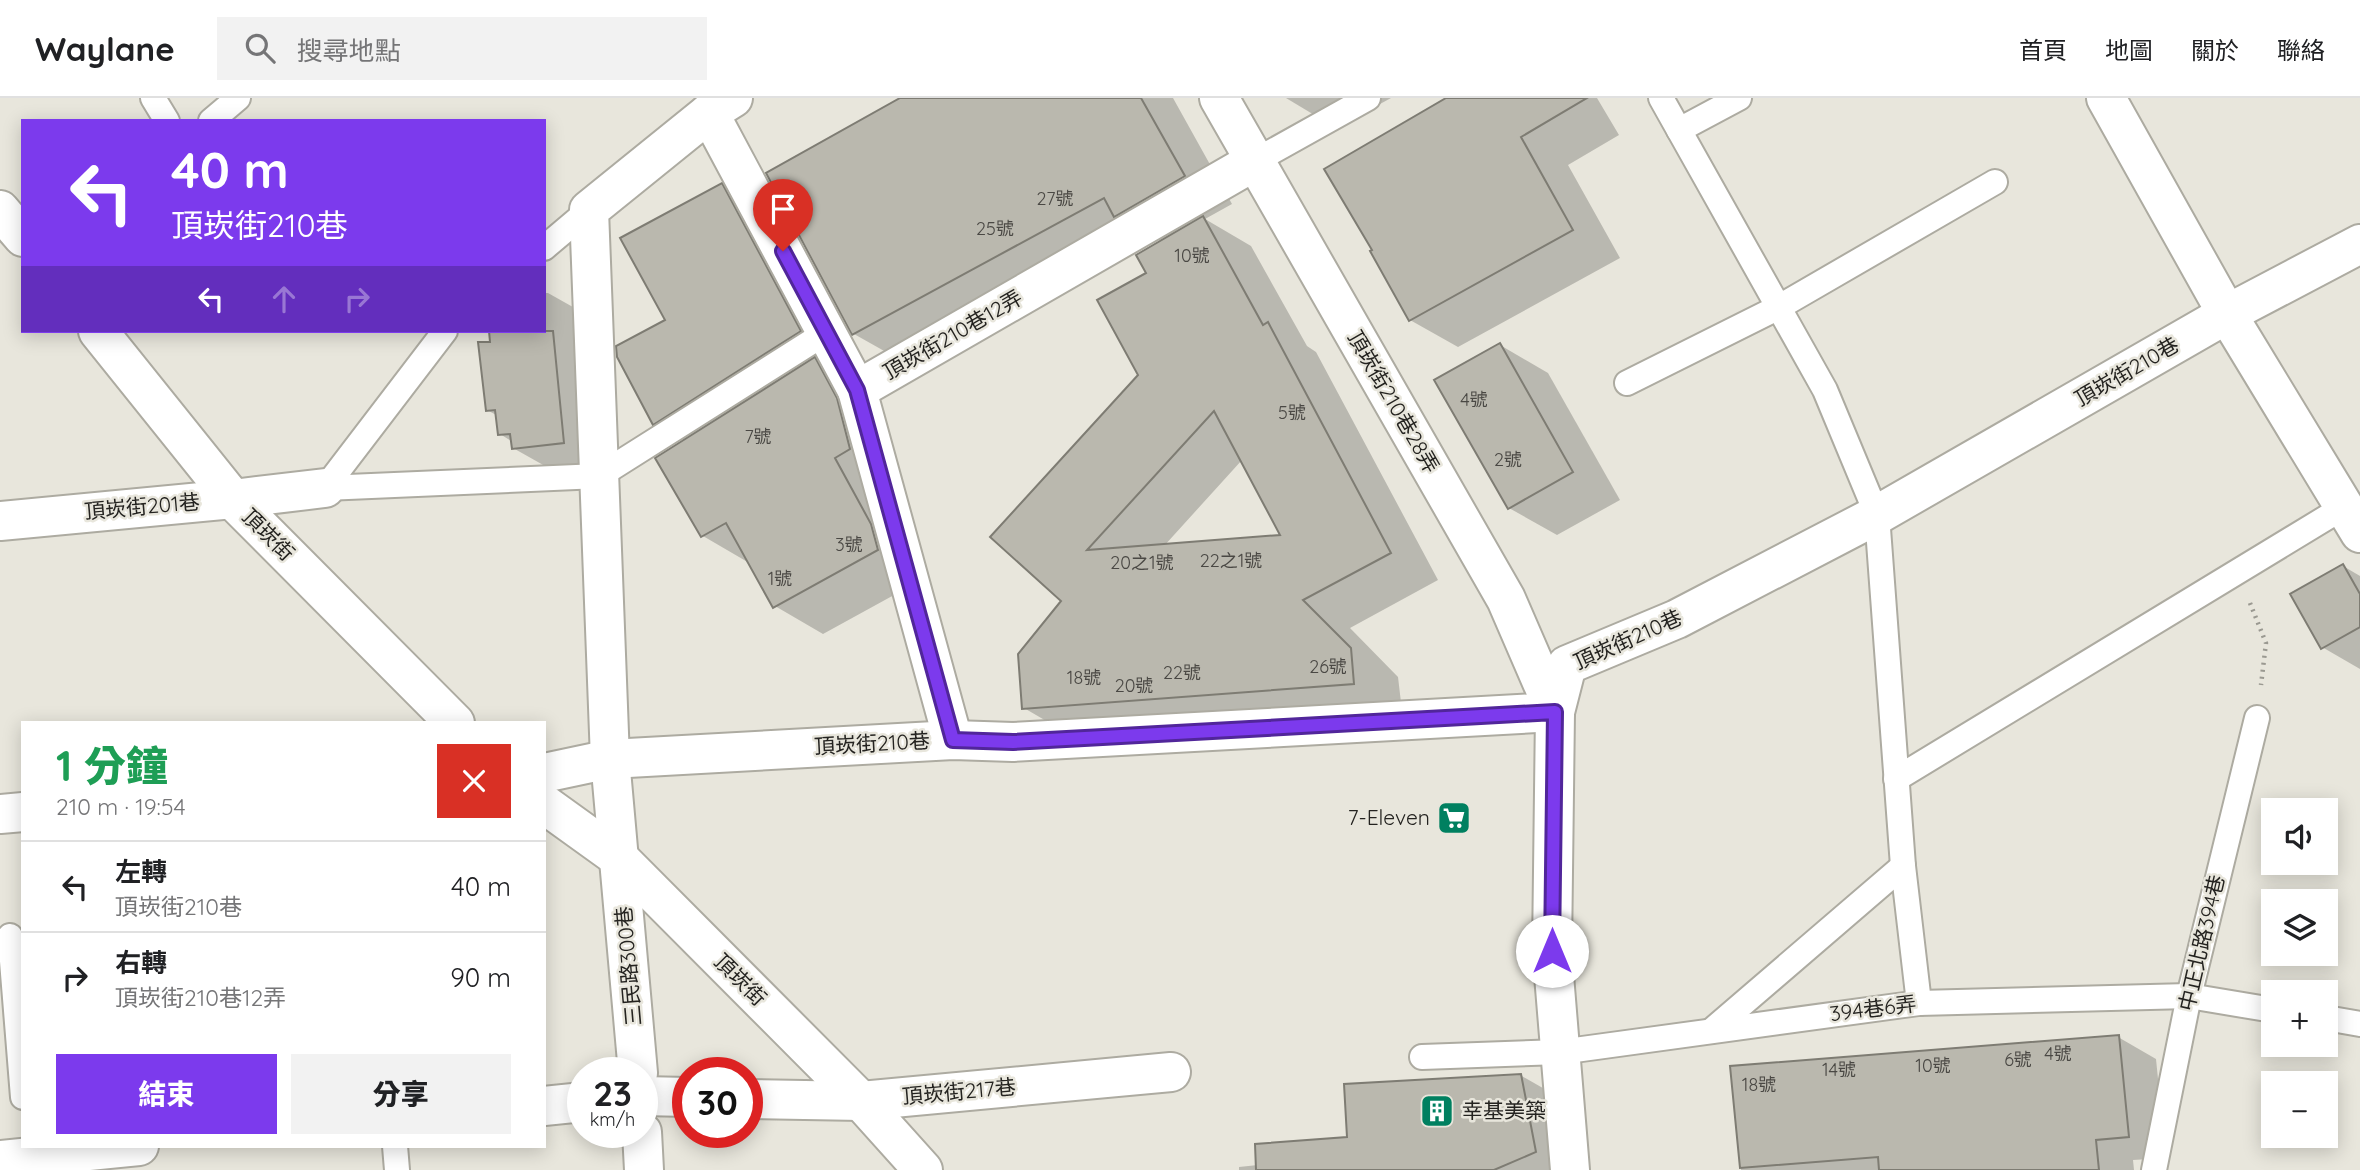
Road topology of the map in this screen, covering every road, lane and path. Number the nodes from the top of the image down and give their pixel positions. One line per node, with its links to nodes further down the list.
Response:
1 (153, 98): 9 (lane)
2 (238, 98): 10 (lane)
3 (1219, 98): 12 (street, 頂崁街210巷28弄)
4 (1368, 98): 12 (lane)
5 (1661, 98): 11 (lane)
6 (1739, 98): 11 (lane)
7 (2106, 98): 20 (street)
8 (721, 105): 15 (street); 25 (street)
9 (166, 119)
10 (213, 119)
11 (1679, 131): 19 (lane)
12 (1255, 161): 25 (street, 頂崁街210巷12弄); 33 (street, 頂崁街210巷28弄)
13 (1995, 182): 19 (lane)
14 (0, 209): 16 (street)
15 (589, 210): 18 (lane); 26 (street, 三民路300巷)
16 (21, 235)
17 (2360, 244): 20 (street, 頂崁街210巷)
18 (546, 246)
19 (1779, 307): 24 (lane); 29 (lane)
20 (2227, 314): 29 (street, 頂崁街210巷); 30 (street)
21 (100, 333): 28 (street, 頂崁街)
22 (443, 333): 27 (lane)
23 (811, 342): 26 (lane)
24 (1627, 383)
25 (857, 390): 36 (street)
26 (599, 475): 27 (lane); 37 (street, 三民路300巷)
27 (325, 488): 28 (street, 頂崁街201巷)
28 (233, 499): 31 (street, 頂崁街201巷); 35 (street, 頂崁街)
29 (1877, 515): 33 (street, 頂崁街210巷); 39 (lane)
30 (2352, 520): 32 (lane)
31 (0, 521)
32 (2238, 572): 34 (path); 39 (lane)
33 (1555, 712): 36 (street, 頂崁街210巷); 52 (street)
34 (2257, 718): 46 (lane, 中正北路394巷)
35 (453, 721)
36 (953, 740): 37 (street, 頂崁街210巷)
37 (610, 759): 38 (street, 頂崁街210巷); 43 (street, 三民路300巷)
38 (546, 772)
39 (1896, 779): 44 (lane)
40 (546, 805): 43 (street, 頂崁街)
41 (21, 813): 42 (street)
42 (0, 814)
43 (620, 858): 53 (street, 三民路300巷); 58 (street, 頂崁街)
44 (1903, 866): 47 (lane); 51 (lane)
45 (10, 936): 55 (lane)
46 (2189, 996): 47 (lane, 394巷6弄); 48 (lane, 394巷6弄); 69 (lane, 中正北路394巷)
47 (1919, 1003): 51 (lane, 394巷6弄)
48 (2261, 1008)
49 (2338, 1020): 50 (lane)
50 (2360, 1024)
51 (1711, 1031): 52 (lane, 394巷6弄)
52 (1560, 1052): 54 (lane, 394巷6弄); 65 (street)
53 (637, 1057)
54 (1422, 1057)
55 (21, 1072)
56 (1171, 1072): 58 (street, 頂崁街217巷)
57 (763, 1099): 58 (street, 頂崁街217巷)
58 (861, 1101): 68 (street, 頂崁街)
59 (567, 1104): 60 (street)
60 (546, 1106)
61 (112, 1148): 64 (street)
62 (396, 1148): 66 (lane)
63 (643, 1148): 67 (street)
64 (18, 1155)
65 (1562, 1163)
66 (397, 1170)
67 (644, 1170)
68 (923, 1170)
69 (2154, 1170)

